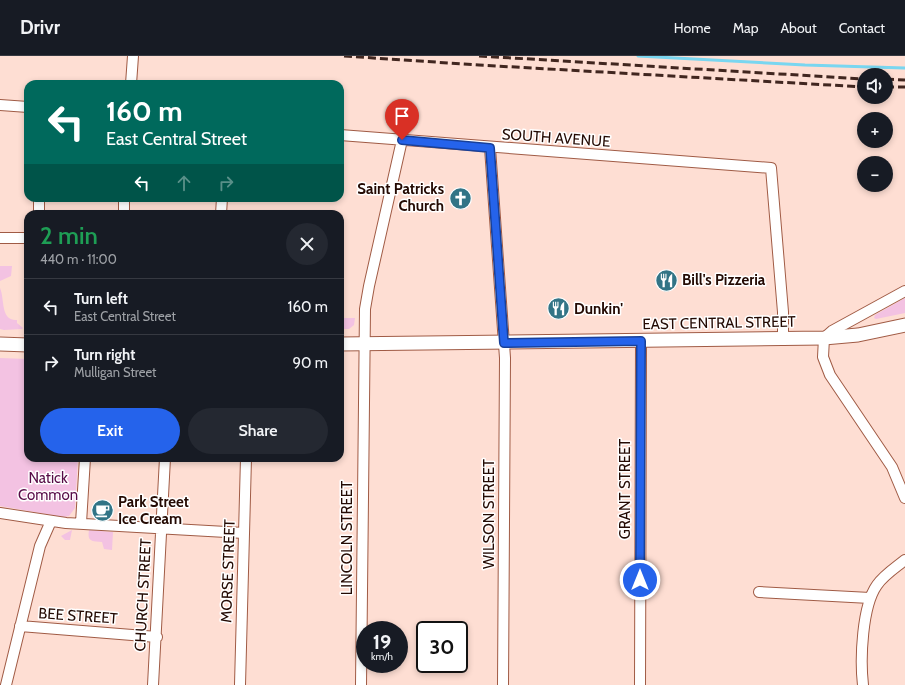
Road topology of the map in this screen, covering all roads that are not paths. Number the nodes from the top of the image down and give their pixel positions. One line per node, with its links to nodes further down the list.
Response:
1 (133, 56): 2 (street)
2 (131, 80)
3 (0, 105): 4 (street)
4 (24, 107)
5 (344, 135): 6 (street, SOUTH AVENUE)
6 (402, 140): 7 (street, SOUTH AVENUE); 18 (street, LINCOLN STREET)
7 (490, 148): 12 (street, SOUTH AVENUE); 15 (street, WILSON STREET)
8 (0, 238): 9 (street)
9 (24, 238)
10 (905, 290): 13 (street)
11 (905, 325): 13 (main road, EAST CENTRAL STREET)
12 (783, 338): 13 (main road, EAST CENTRAL STREET); 14 (main road, EAST CENTRAL STREET)
13 (824, 338): 23 (street)
14 (641, 341): 15 (main road, EAST CENTRAL STREET); 39 (street, GRANT STREET)
15 (504, 343): 18 (main road, EAST CENTRAL STREET); 38 (street, WILSON STREET)
16 (0, 344): 19 (main road)
17 (344, 344): 18 (main road, EAST CENTRAL STREET)
18 (364, 344): 37 (street, LINCOLN STREET)
19 (24, 345)
20 (84, 462): 26 (street)
21 (165, 462): 27 (street, CHURCH STREET)
22 (246, 462): 28 (street, MORSE STREET)
23 (905, 498)
24 (0, 513): 25 (street)
25 (51, 521): 26 (street); 32 (street)
26 (81, 523): 27 (street)
27 (161, 528): 28 (street); 33 (street, CHURCH STREET)
28 (244, 533): 36 (street, MORSE STREET)
29 (905, 560): 31 (street)
30 (759, 592): 31 (street)
31 (870, 598): 40 (street)
32 (20, 626): 33 (street, BEE STREET); 34 (street)
33 (157, 637): 35 (street, CHURCH STREET)
34 (6, 685)
35 (154, 685)
36 (240, 685)
37 (361, 685)
38 (503, 685)
39 (640, 685)
40 (863, 685)

